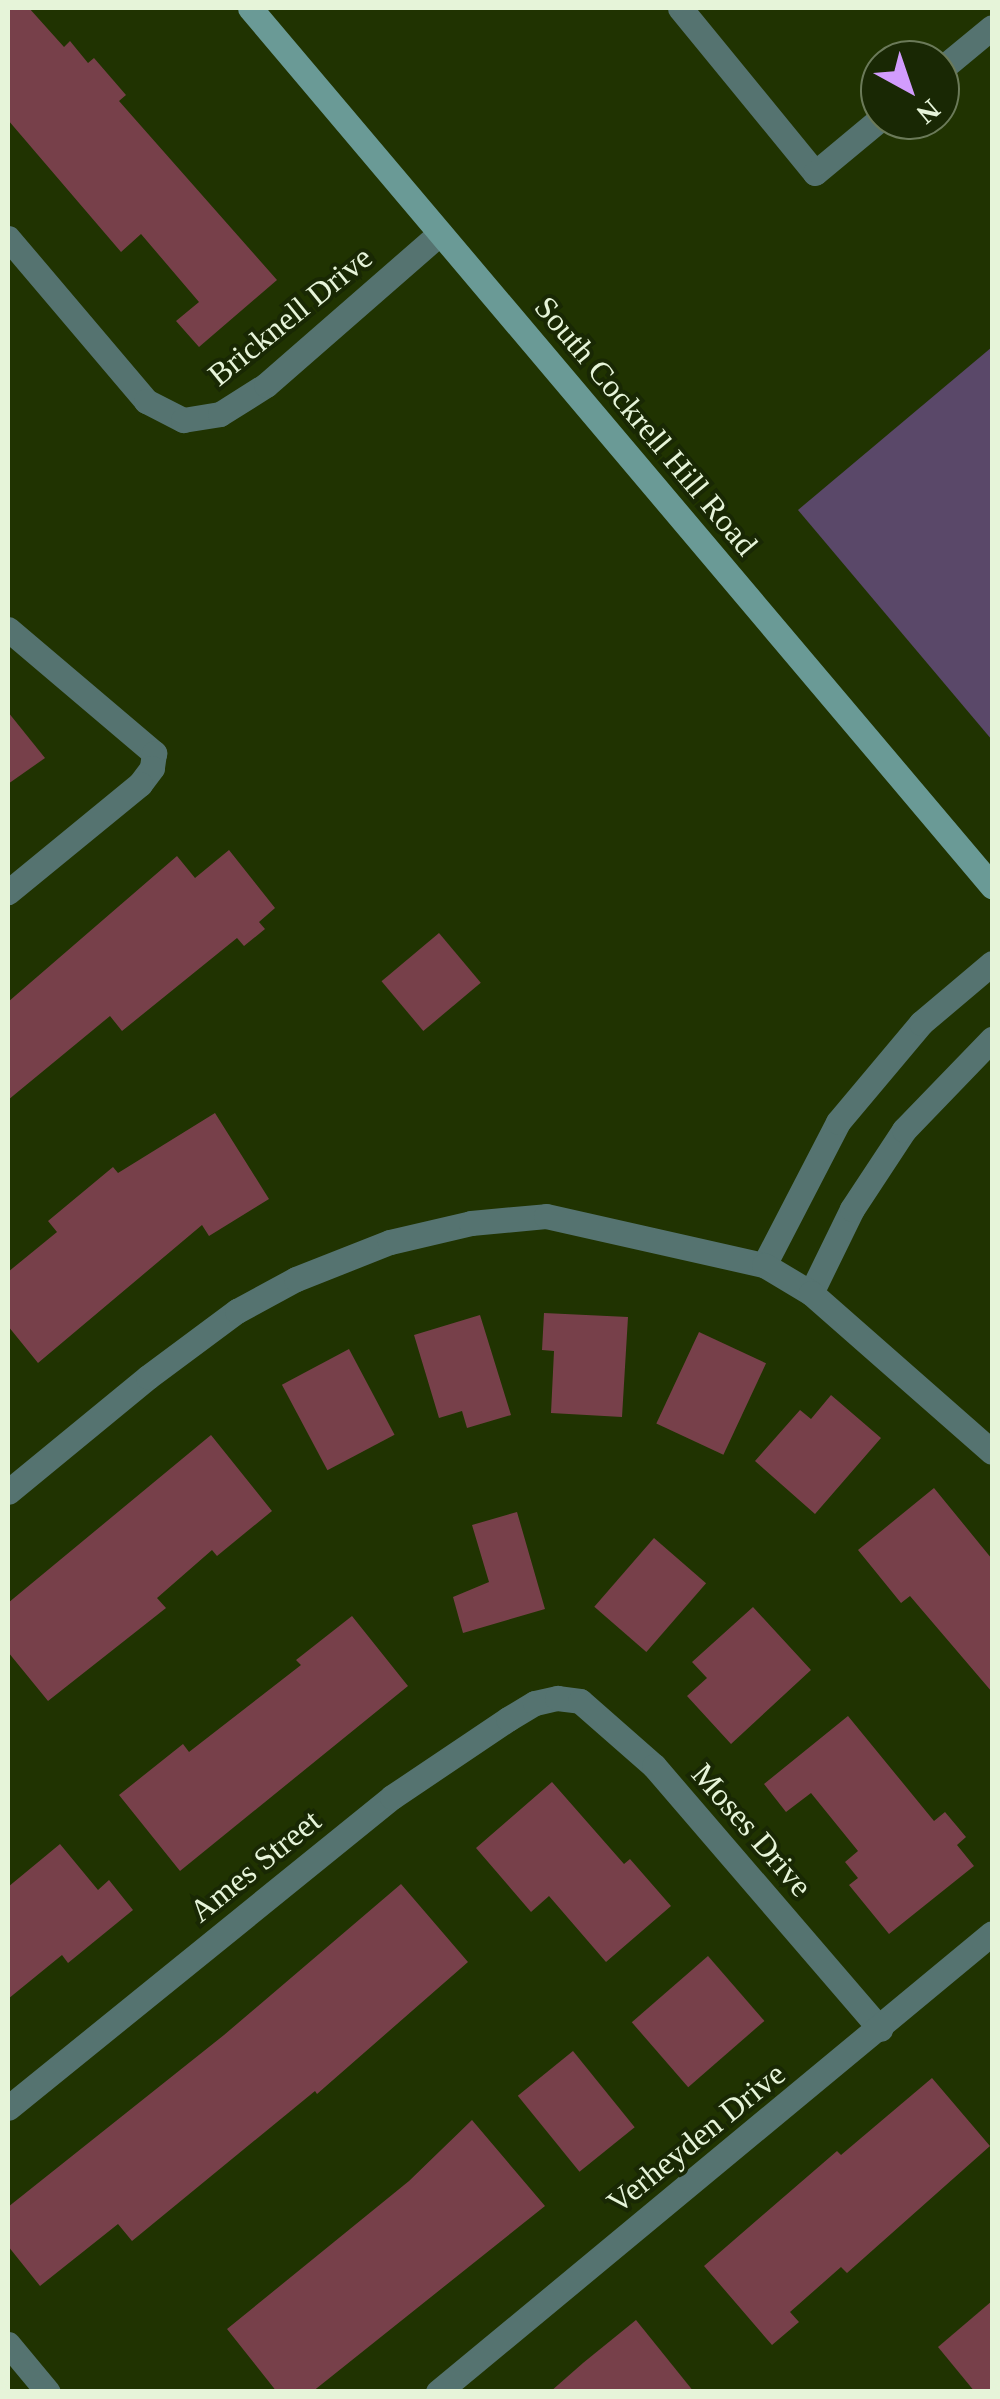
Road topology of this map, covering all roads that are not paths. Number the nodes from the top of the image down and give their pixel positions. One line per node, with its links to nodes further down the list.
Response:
1 (250, 8): 6 (main road, South Cockrell Hill Road)
2 (680, 8): 5 (street)
3 (992, 27): 4 (street)
4 (960, 53)
5 (860, 136)
6 (440, 233): 7 (street, Bricknell Drive); 9 (main road, South Cockrell Hill Road)
7 (8, 238)
8 (8, 629): 10 (street)
9 (992, 886)
10 (8, 892)
11 (992, 964): 13 (street)
12 (992, 1038): 14 (street)
13 (764, 1265): 14 (street); 16 (street)
14 (812, 1293): 15 (street)
15 (992, 1452)
16 (8, 1492)
17 (556, 1698): 19 (street, Moses Drive); 20 (street, Ames Street)
18 (992, 1934): 19 (street, Verheyden Drive)
19 (880, 2029): 23 (street, Verheyden Drive)
20 (8, 2108)
21 (8, 2344): 22 (street)
22 (48, 2392)
23 (438, 2392)

